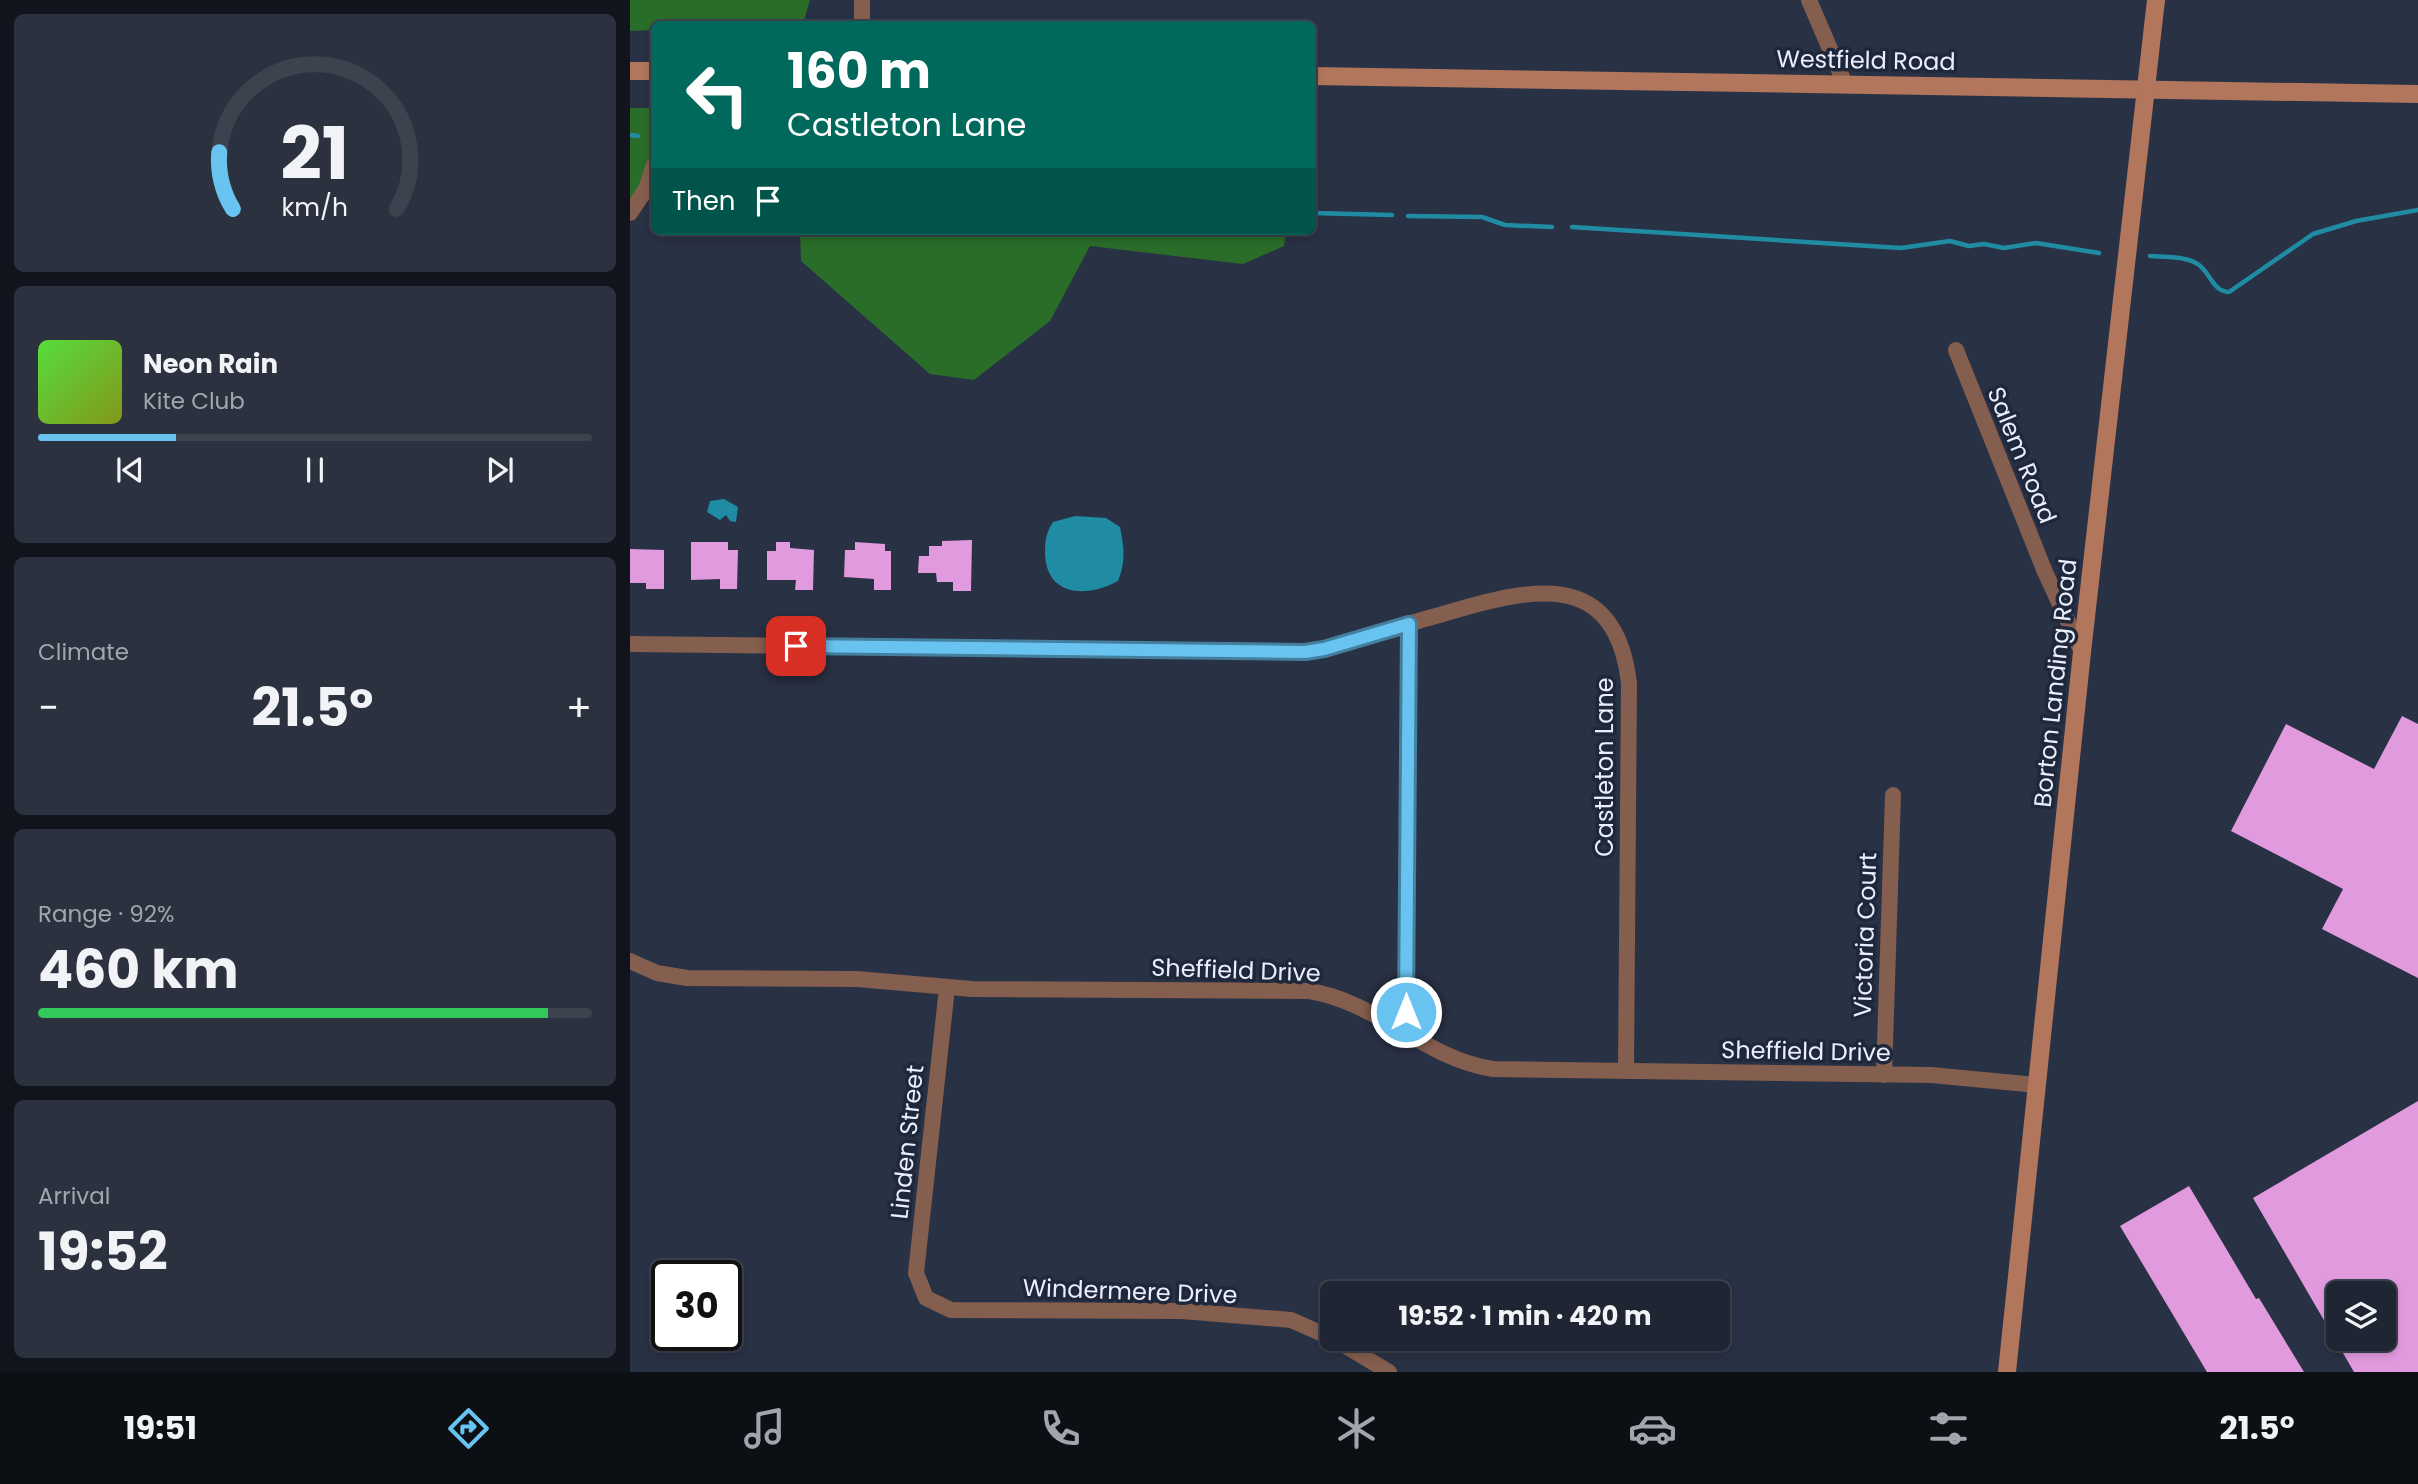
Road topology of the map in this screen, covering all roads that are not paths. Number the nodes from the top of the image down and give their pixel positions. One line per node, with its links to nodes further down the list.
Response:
1 (862, 0): 4 (street)
2 (1809, 0): 8 (street)
3 (2156, 0): 9 (street, Borton Landing Road)
4 (862, 21)
5 (630, 71): 6 (street)
6 (651, 71)
7 (1316, 76): 8 (street, Westfield Road)
8 (1845, 84): 9 (street, Westfield Road)
9 (2147, 91): 10 (street, Westfield Road); 16 (street, Borton Landing Road)
10 (2418, 94)
11 (651, 174): 12 (street)
12 (630, 213)
13 (1956, 351): 16 (street, Salem Road)
14 (1409, 624): 15 (street, Castleton Lane); 20 (street); 21 (street, Castleton Lane)
15 (630, 644)
16 (2082, 652): 23 (street, Borton Landing Road)
17 (1893, 795): 22 (street, Victoria Court)
18 (630, 961): 19 (street, Sheffield Drive)
19 (947, 988): 20 (street, Sheffield Drive); 24 (street, Linden Street)
20 (1406, 1032): 21 (street, Sheffield Drive)
21 (1626, 1071): 22 (street, Sheffield Drive)
22 (1884, 1075): 23 (street, Sheffield Drive)
23 (2037, 1085): 28 (street, Borton Landing Road)
24 (926, 1298): 25 (street, Windermere Drive)
25 (1320, 1332)
26 (1354, 1351): 27 (street, Windermere Drive)
27 (1389, 1372)
28 (2007, 1372)

